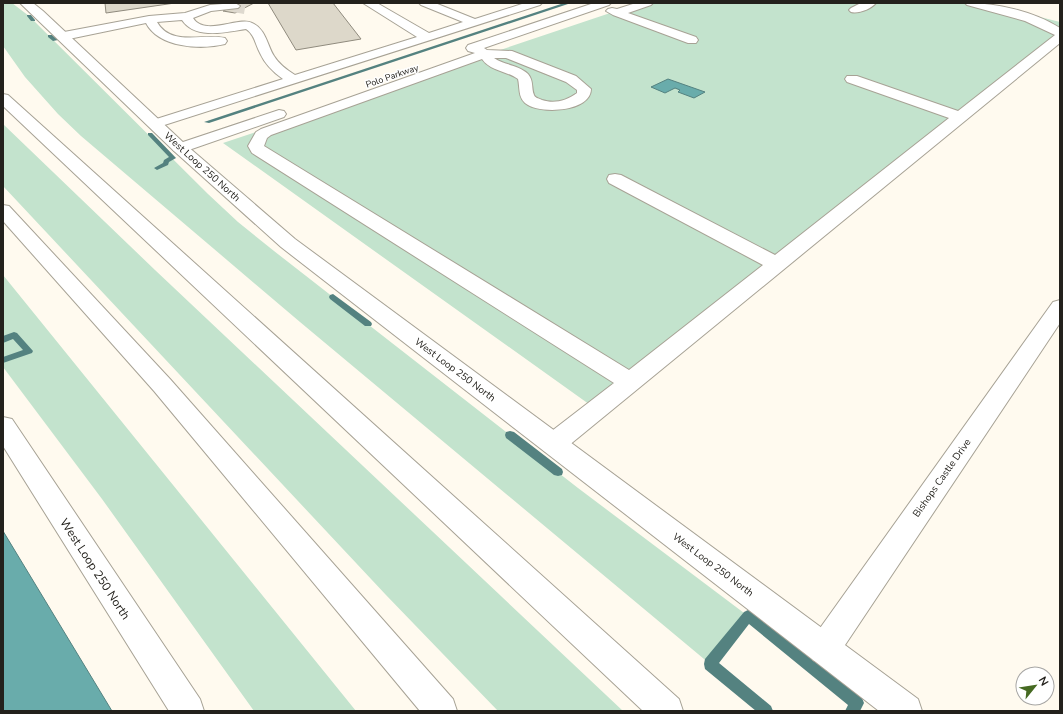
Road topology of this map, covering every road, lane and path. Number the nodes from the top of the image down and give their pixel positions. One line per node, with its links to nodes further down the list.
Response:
1 (26, 3): 17 (main road, West Loop 250 North)
2 (369, 3): 19 (main road)
3 (425, 3): 14 (main road)
4 (536, 3): 14 (main road)
5 (646, 3): 11 (main road)
6 (870, 3): 10 (main road)
7 (971, 3): 15 (main road)
8 (601, 4): 11 (main road); 21 (main road, Polo Parkway)
9 (234, 6): 12 (main road)
10 (855, 10)
11 (617, 13): 20 (main road)
12 (186, 16): 13 (main road); 16 (main road)
13 (149, 19): 16 (main road); 17 (main road)
14 (475, 22): 19 (main road)
15 (1060, 33)
16 (260, 35): 23 (main road)
17 (64, 36): 27 (main road, West Loop 250 North)
18 (1060, 37): 26 (main road)
19 (428, 38): 23 (main road)
20 (692, 40)
21 (479, 51): 21 (main road); 29 (main road, Polo Parkway); 36 (main road)
22 (852, 79): 26 (main road)
23 (293, 80): 27 (main road)
24 (3, 83): 28 (main road)
25 (3, 98): 28 (main road)
26 (960, 117): 34 (main road)
27 (155, 124): 29 (main road, West Loop 250 North)
28 (39, 131): 42 (main road)
29 (180, 148): 38 (main road, West Loop 250 North)
30 (615, 179): 34 (main road)
31 (3, 210): 33 (main road)
32 (3, 223): 33 (main road)
33 (25, 234): 41 (main road)
34 (777, 264): 36 (main road)
35 (1060, 307): 39 (main road, Bishops Castle Drive)
36 (630, 382): 38 (main road)
37 (3, 426): 40 (main road, West Loop 250 North)
38 (553, 444): 39 (main road, West Loop 250 North)
39 (824, 649): 43 (main road, West Loop 250 North)
40 (188, 711)
41 (441, 711)
42 (667, 711)
43 (906, 711)

